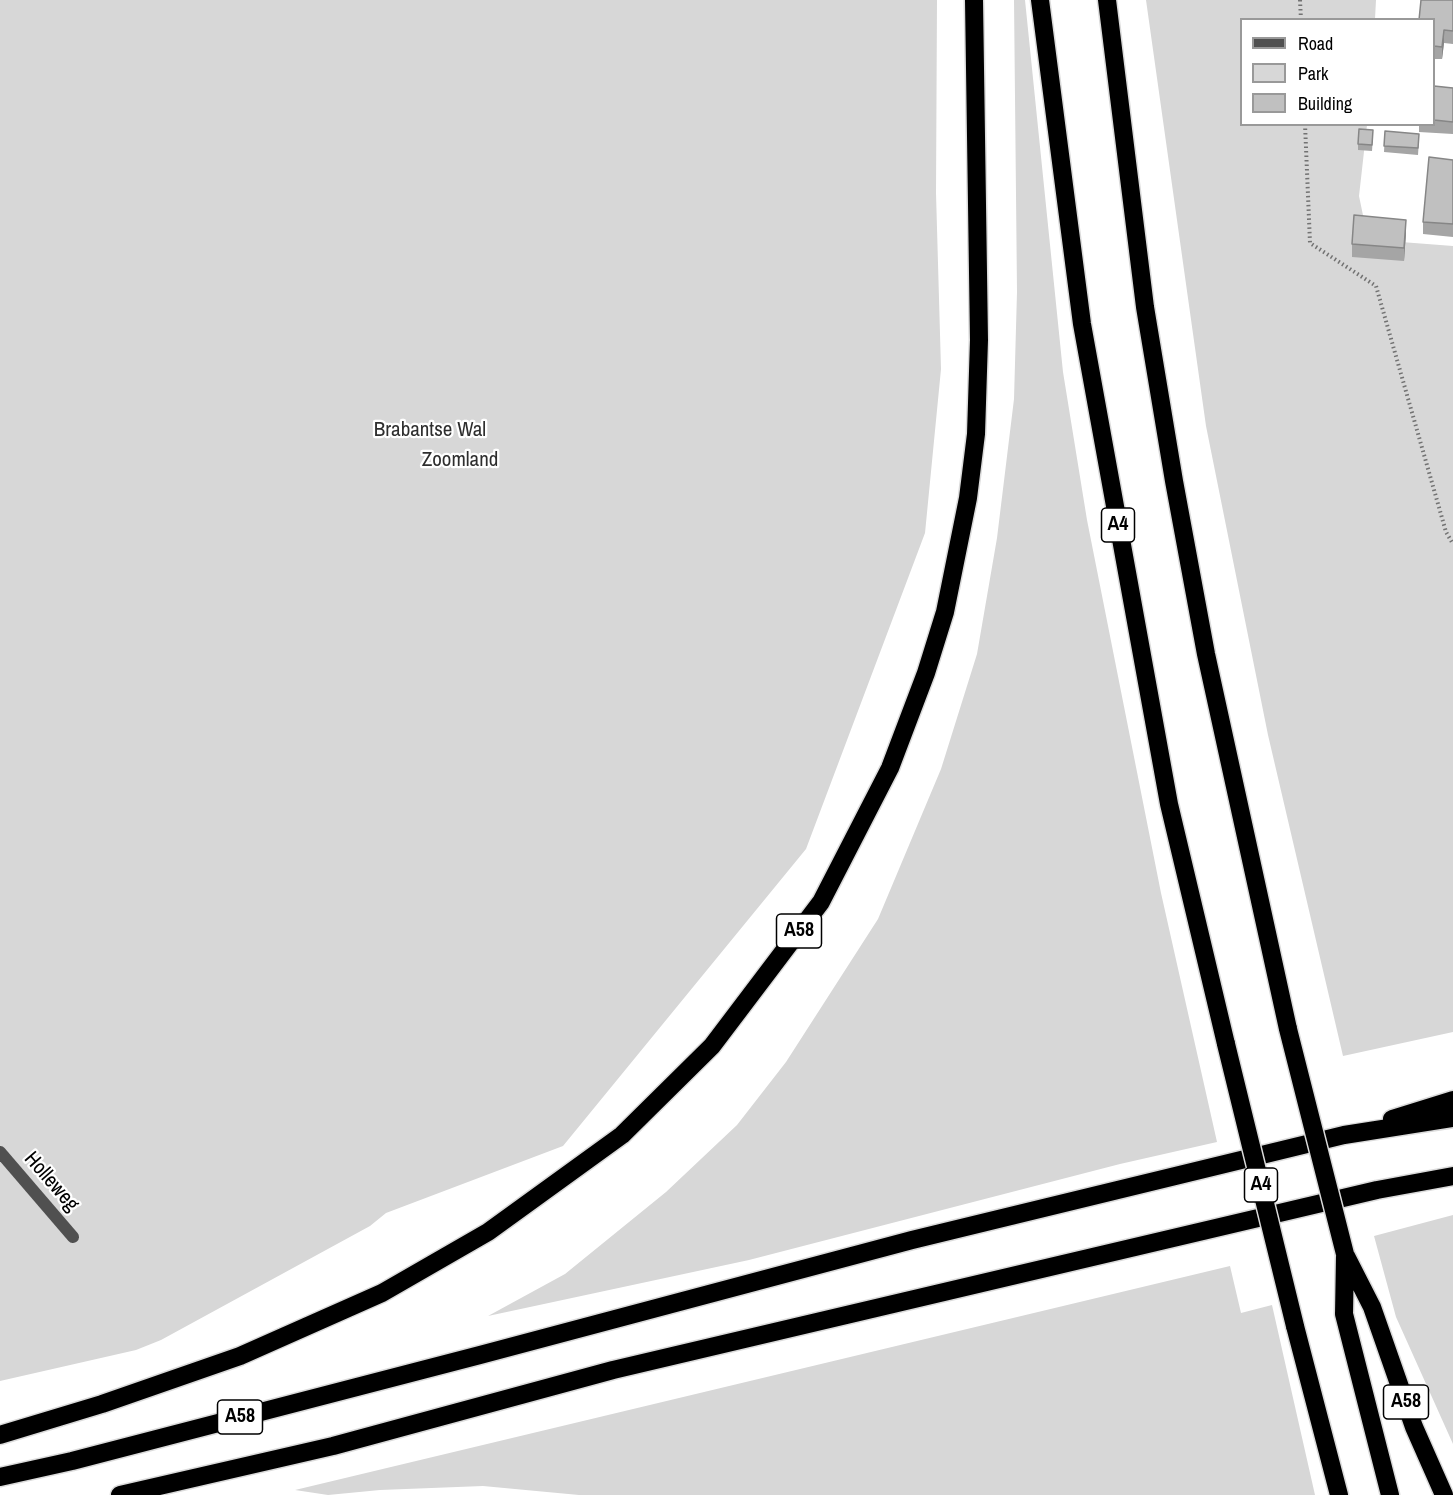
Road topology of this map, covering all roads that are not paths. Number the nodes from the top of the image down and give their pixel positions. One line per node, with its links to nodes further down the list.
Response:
1 (974, 0): 12 (highway, A58)
2 (1040, 0): 8 (highway, A4, bridge)
3 (1107, 0): 11 (highway, bridge)
4 (1453, 1100): 6 (highway, A58)
5 (1453, 1118): 6 (highway)
6 (1344, 1135): 8 (highway, A58)
7 (0, 1152): 10 (street, Holleweg)
8 (1254, 1157): 13 (highway, A58); 15 (highway, A4, bridge)
9 (1453, 1176): 14 (highway, A58)
10 (73, 1237)
11 (1345, 1254): 16 (highway); 17 (highway, A58)
12 (0, 1436)
13 (0, 1476)
14 (120, 1495)
15 (1339, 1495)
16 (1390, 1495)
17 (1444, 1495)

